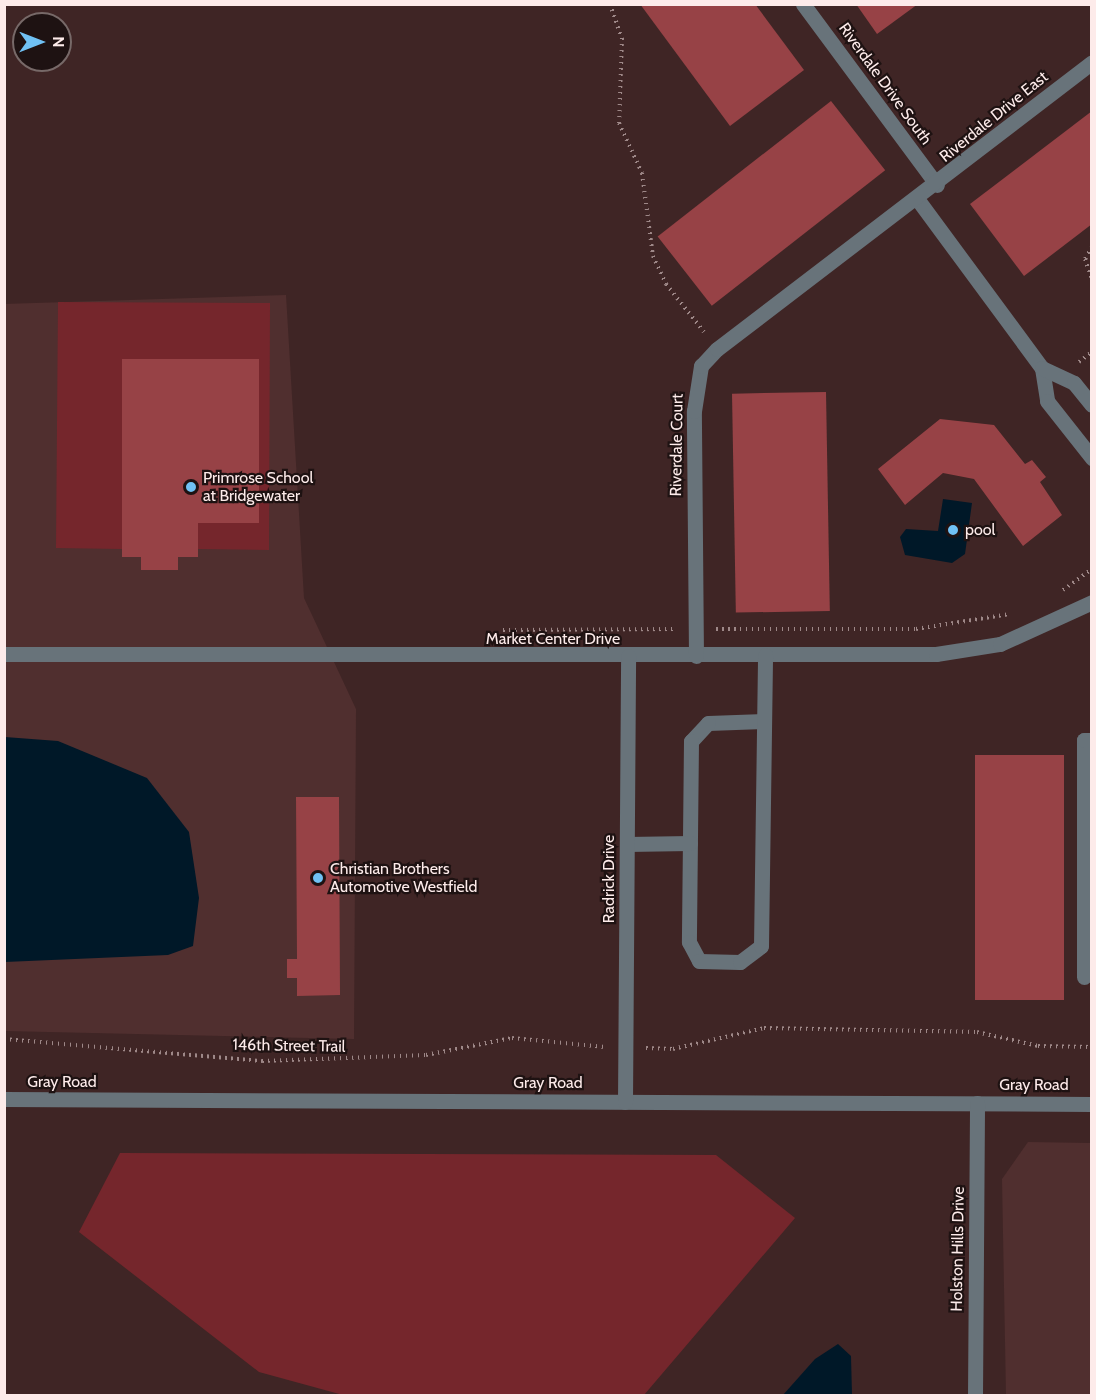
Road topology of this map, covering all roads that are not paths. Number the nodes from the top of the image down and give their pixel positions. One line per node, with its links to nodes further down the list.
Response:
1 (803, 4): 3 (street, Riverdale Drive South)
2 (1092, 62): 3 (street, Riverdale Drive East)
3 (937, 185): 4 (street, Riverdale Drive East)
4 (918, 200): 5 (street); 11 (street, Riverdale Court)
5 (1042, 368): 6 (street); 7 (street)
6 (1092, 405)
7 (1092, 458)
8 (1092, 602): 12 (street, Market Center Drive)
9 (4, 654): 10 (street, Market Center Drive)
10 (628, 656): 11 (street, Market Center Drive); 17 (street, Radrick Drive)
11 (696, 656): 12 (street, Market Center Drive)
12 (765, 656): 13 (street)
13 (764, 721): 16 (street); 16 (street)
14 (1092, 740): 15 (street)
15 (1088, 838): 18 (street)
16 (690, 843): 17 (street)
17 (627, 844): 20 (street, Radrick Drive)
18 (1084, 977)
19 (4, 1099): 20 (street, Gray Road)
20 (625, 1102): 21 (street, Gray Road)
21 (977, 1103): 22 (street, Gray Road); 23 (street, Holston Hills Drive)
22 (1092, 1104)
23 (975, 1395)

